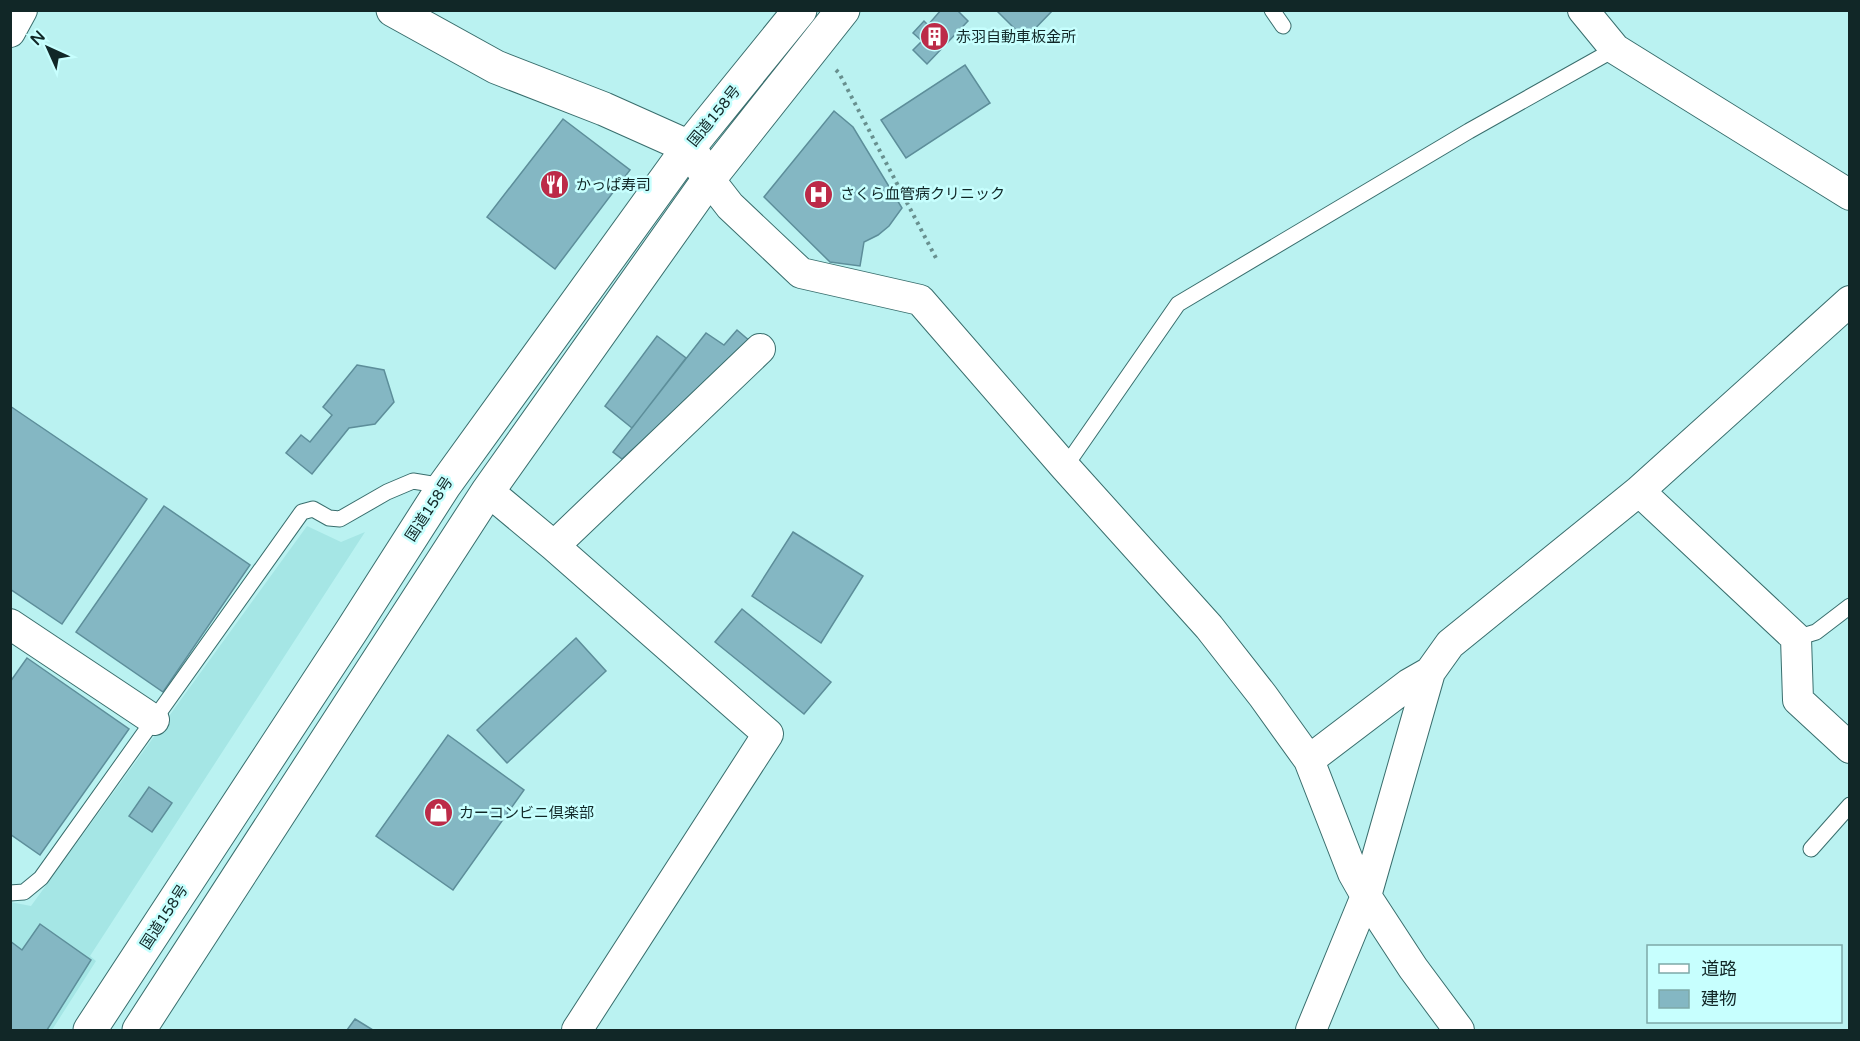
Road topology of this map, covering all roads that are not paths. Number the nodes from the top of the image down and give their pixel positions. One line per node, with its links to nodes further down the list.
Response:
1 (22, 10): 8 (street)
2 (393, 10): 10 (main road)
3 (800, 10): 10 (main road, 国道158号)
4 (843, 10): 11 (main road)
5 (1272, 10): 7 (lane)
6 (1583, 10): 9 (street)
7 (1283, 26)
8 (10, 32)
9 (1615, 49): 12 (street); 15 (lane)
10 (688, 147): 11 (main road); 16 (main road, 国道158号)
11 (709, 179): 15 (street); 18 (main road)
12 (1850, 195)
13 (1850, 301): 17 (street)
14 (760, 349): 19 (street)
15 (1065, 467): 26 (street)
16 (444, 486): 24 (lane); 31 (main road, 国道158号)
17 (1639, 490): 22 (street); 23 (street)
18 (488, 491): 19 (street); 32 (main road)
19 (554, 546): 33 (street)
20 (1850, 606): 22 (lane)
21 (10, 624): 24 (street)
22 (1796, 638): 25 (street)
23 (1430, 672): 26 (street); 30 (street)
24 (154, 720): 29 (lane)
25 (1850, 748)
26 (1309, 760): 30 (street)
27 (1850, 805): 28 (lane)
28 (1811, 849)
29 (10, 893)
30 (1366, 896): 34 (street); 35 (street)
31 (90, 1030)
32 (139, 1030)
33 (578, 1030)
34 (1311, 1030)
35 (1459, 1030)

